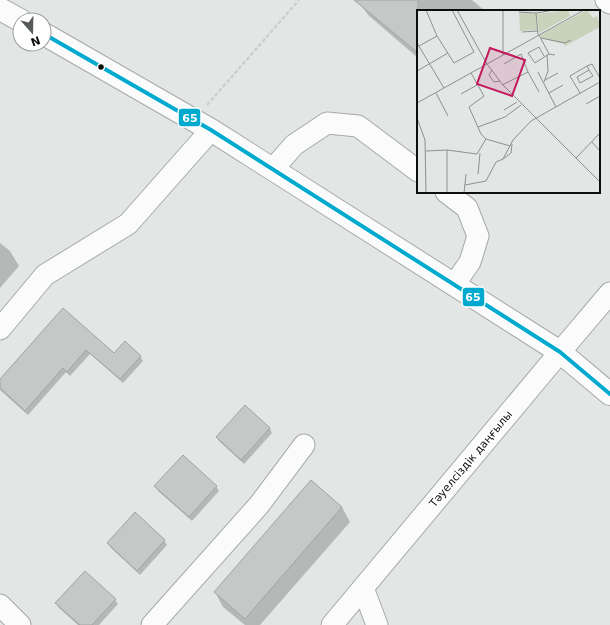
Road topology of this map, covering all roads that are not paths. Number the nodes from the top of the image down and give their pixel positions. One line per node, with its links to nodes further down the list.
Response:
1 (606, 0): 2 (street)
2 (610, 3)
3 (0, 9): 4 (main road)
4 (12, 16)
5 (52, 39): 6 (main road)
6 (203, 125): 7 (main road); 12 (street)
7 (273, 169): 8 (street); 10 (main road)
8 (417, 170)
9 (447, 193): 10 (street)
10 (454, 285): 13 (main road)
11 (610, 293): 13 (street, Тәуелсіздік даңғылы)
12 (0, 329)
13 (560, 352): 14 (main road); 16 (street, Тәуелсіздік даңғылы)
14 (610, 394)
15 (304, 445): 19 (street)
16 (363, 588): 20 (street, Тәуелсіздік даңғылы); 21 (street)
17 (0, 605): 18 (street)
18 (20, 625)
19 (152, 625)
20 (332, 625)
21 (377, 625)

